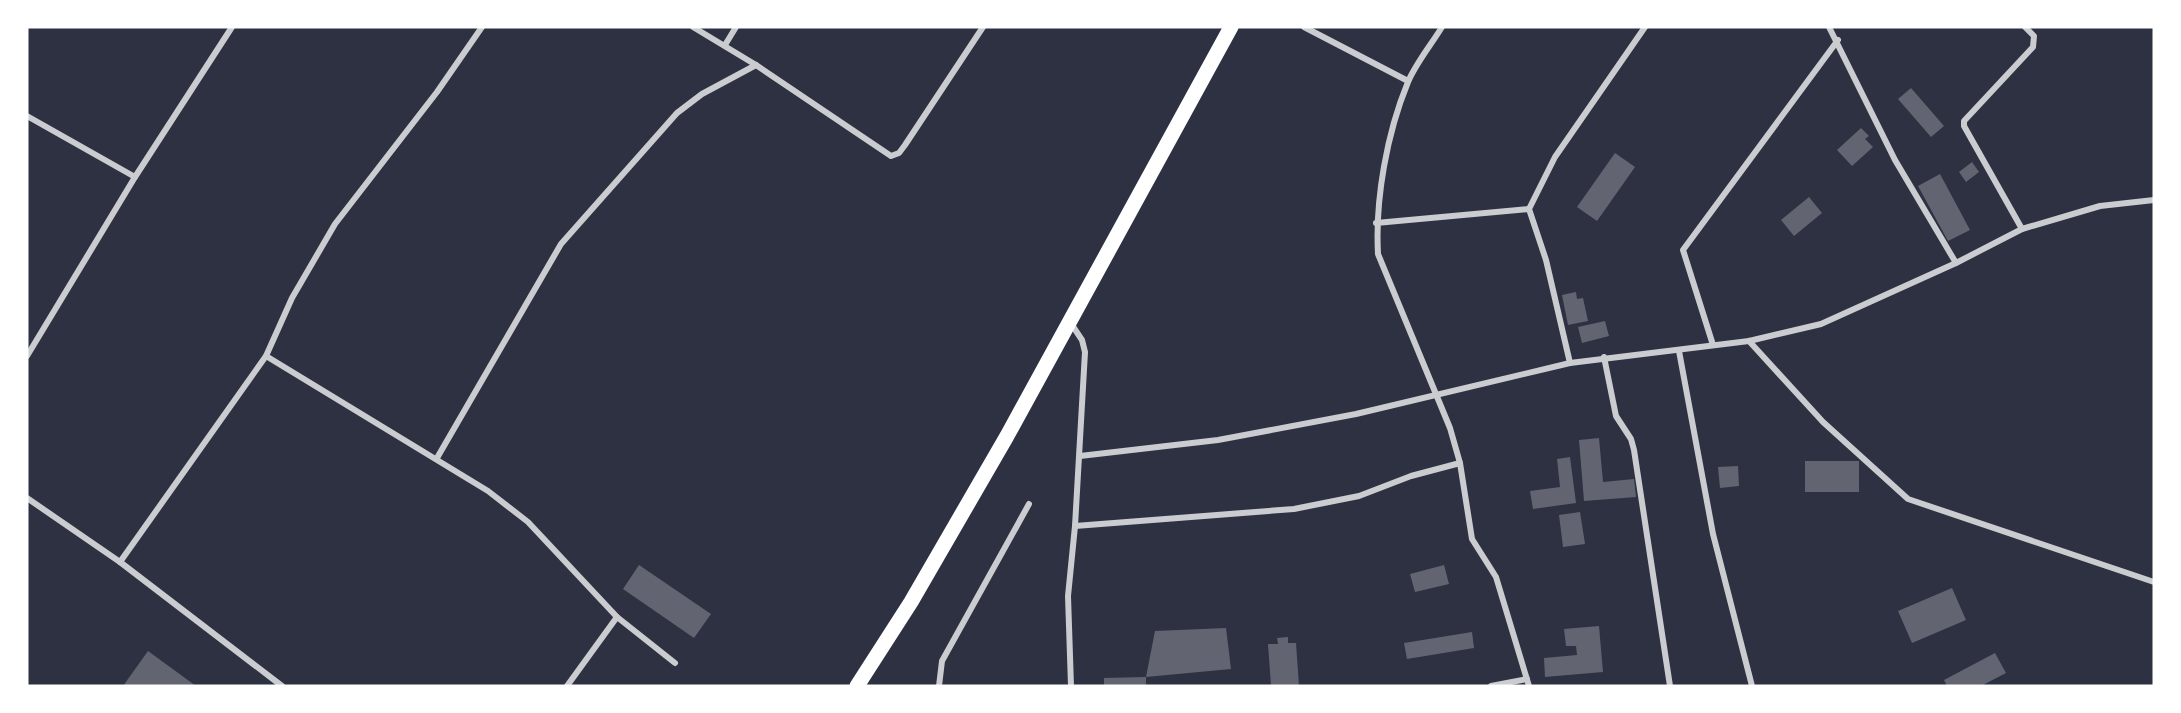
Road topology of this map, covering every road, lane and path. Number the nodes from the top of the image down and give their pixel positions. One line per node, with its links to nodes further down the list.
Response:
1 (232, 27): 17 (street)
2 (482, 27): 28 (street)
3 (693, 27): 13 (street)
4 (735, 27): 13 (street)
5 (983, 27): 14 (street)
6 (1231, 27): 23 (main road)
7 (1304, 27): 15 (street)
8 (1442, 27): 15 (street)
9 (1645, 27): 19 (street)
10 (1829, 27): 12 (street)
11 (2025, 27): 21 (street)
12 (1838, 40): 22 (street); 25 (street)
13 (725, 45): 14 (street)
14 (756, 65): 33 (street)
15 (1408, 81): 20 (street)
16 (27, 116): 17 (street)
17 (135, 177): 27 (street)
18 (2154, 200): 21 (street)
19 (1529, 209): 20 (street); 30 (street)
20 (1376, 223): 31 (street)
21 (2022, 229): 22 (street)
22 (1956, 263): 24 (street)
23 (1069, 320): 32 (street); 45 (main road)
24 (1749, 341): 25 (street); 39 (street)
25 (1713, 345): 26 (street)
26 (1679, 351): 29 (street); 50 (street)
27 (27, 356)
28 (266, 356): 33 (street); 38 (street)
29 (1604, 357): 30 (street); 49 (street)
30 (1570, 363): 31 (street)
31 (1437, 397): 32 (street); 34 (street)
32 (1080, 456): 37 (street)
33 (437, 458): 40 (street)
34 (1460, 463): 37 (street); 42 (street)
35 (27, 498): 38 (street)
36 (1029, 504): 46 (street)
37 (1075, 526): 47 (street)
38 (120, 562): 43 (street)
39 (2154, 582)
40 (616, 617): 41 (street); 44 (street)
41 (675, 663)
42 (1528, 683): 48 (street)
43 (282, 686)
44 (567, 686)
45 (857, 686)
46 (939, 686)
47 (1071, 686)
48 (1491, 686)
49 (1670, 686)
50 (1752, 686)

